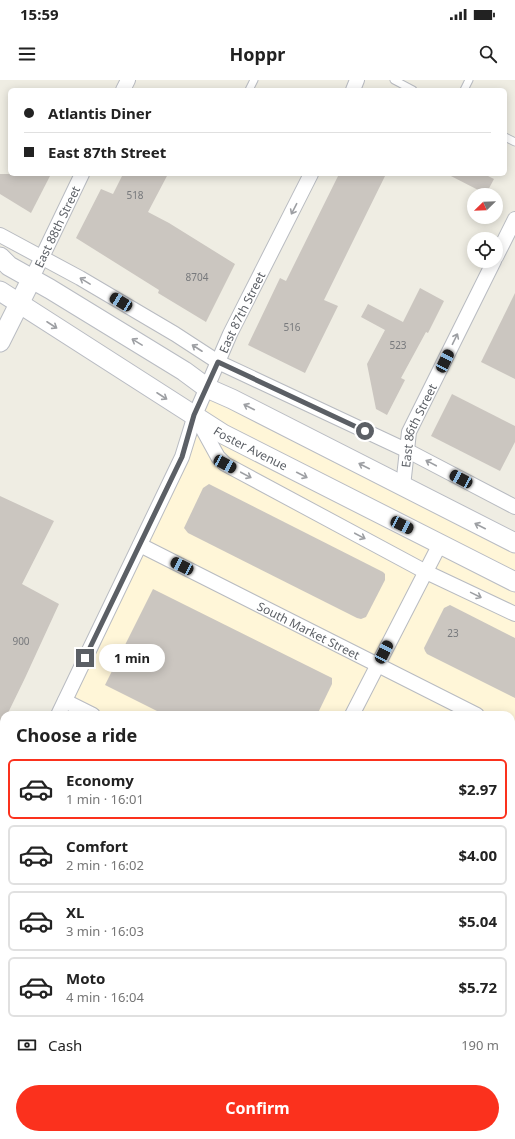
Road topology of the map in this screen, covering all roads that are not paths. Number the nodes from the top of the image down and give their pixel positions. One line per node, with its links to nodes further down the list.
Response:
1 (394, 80): 2 (lane)
2 (409, 88)
3 (81, 176): 8 (street, East 88th Street)
4 (310, 176): 15 (street, East 87th Street, one-way to 15)
5 (515, 219): 7 (street)
6 (0, 235): 8 (street)
7 (503, 243)
8 (42, 256): 11 (street, East 88th Street); 15 (street, one-way to 8)
9 (0, 257): 11 (main road)
10 (491, 268): 18 (street, East 86th Street, one-way to 10)
11 (32, 278): 13 (main road); 16 (main road, one-way to 11)
12 (0, 291): 13 (main road, Foster Avenue)
13 (19, 305): 14 (main road); 17 (main road, Foster Avenue, one-way to 17)
14 (0, 342)
15 (218, 362): 16 (street, East 87th Street); 18 (street)
16 (207, 388): 17 (street, East 87th Street); 19 (main road, one-way to 16)
17 (194, 415): 22 (main road, Foster Avenue, one-way to 22); 23 (street, East 87th Street); 24 (street, one-way to 24)
18 (408, 451): 19 (street, East 86th Street); 20 (street, one-way to 18)
19 (403, 486): 21 (main road, one-way to 19)
20 (515, 507)
21 (515, 543)
22 (440, 544): 24 (street); 25 (main road, Foster Avenue)
23 (140, 545): 27 (street, South Market Street); 28 (street, East 87th Street)
24 (426, 572): 26 (street, one-way to 26); 27 (street)
25 (515, 582)
26 (515, 614)
27 (377, 664): 31 (street); 32 (street, South Market Street)
28 (65, 701): 29 (street, East 87th Street); 30 (street)
29 (60, 711)
30 (85, 711)
31 (354, 711)
32 (469, 711)

